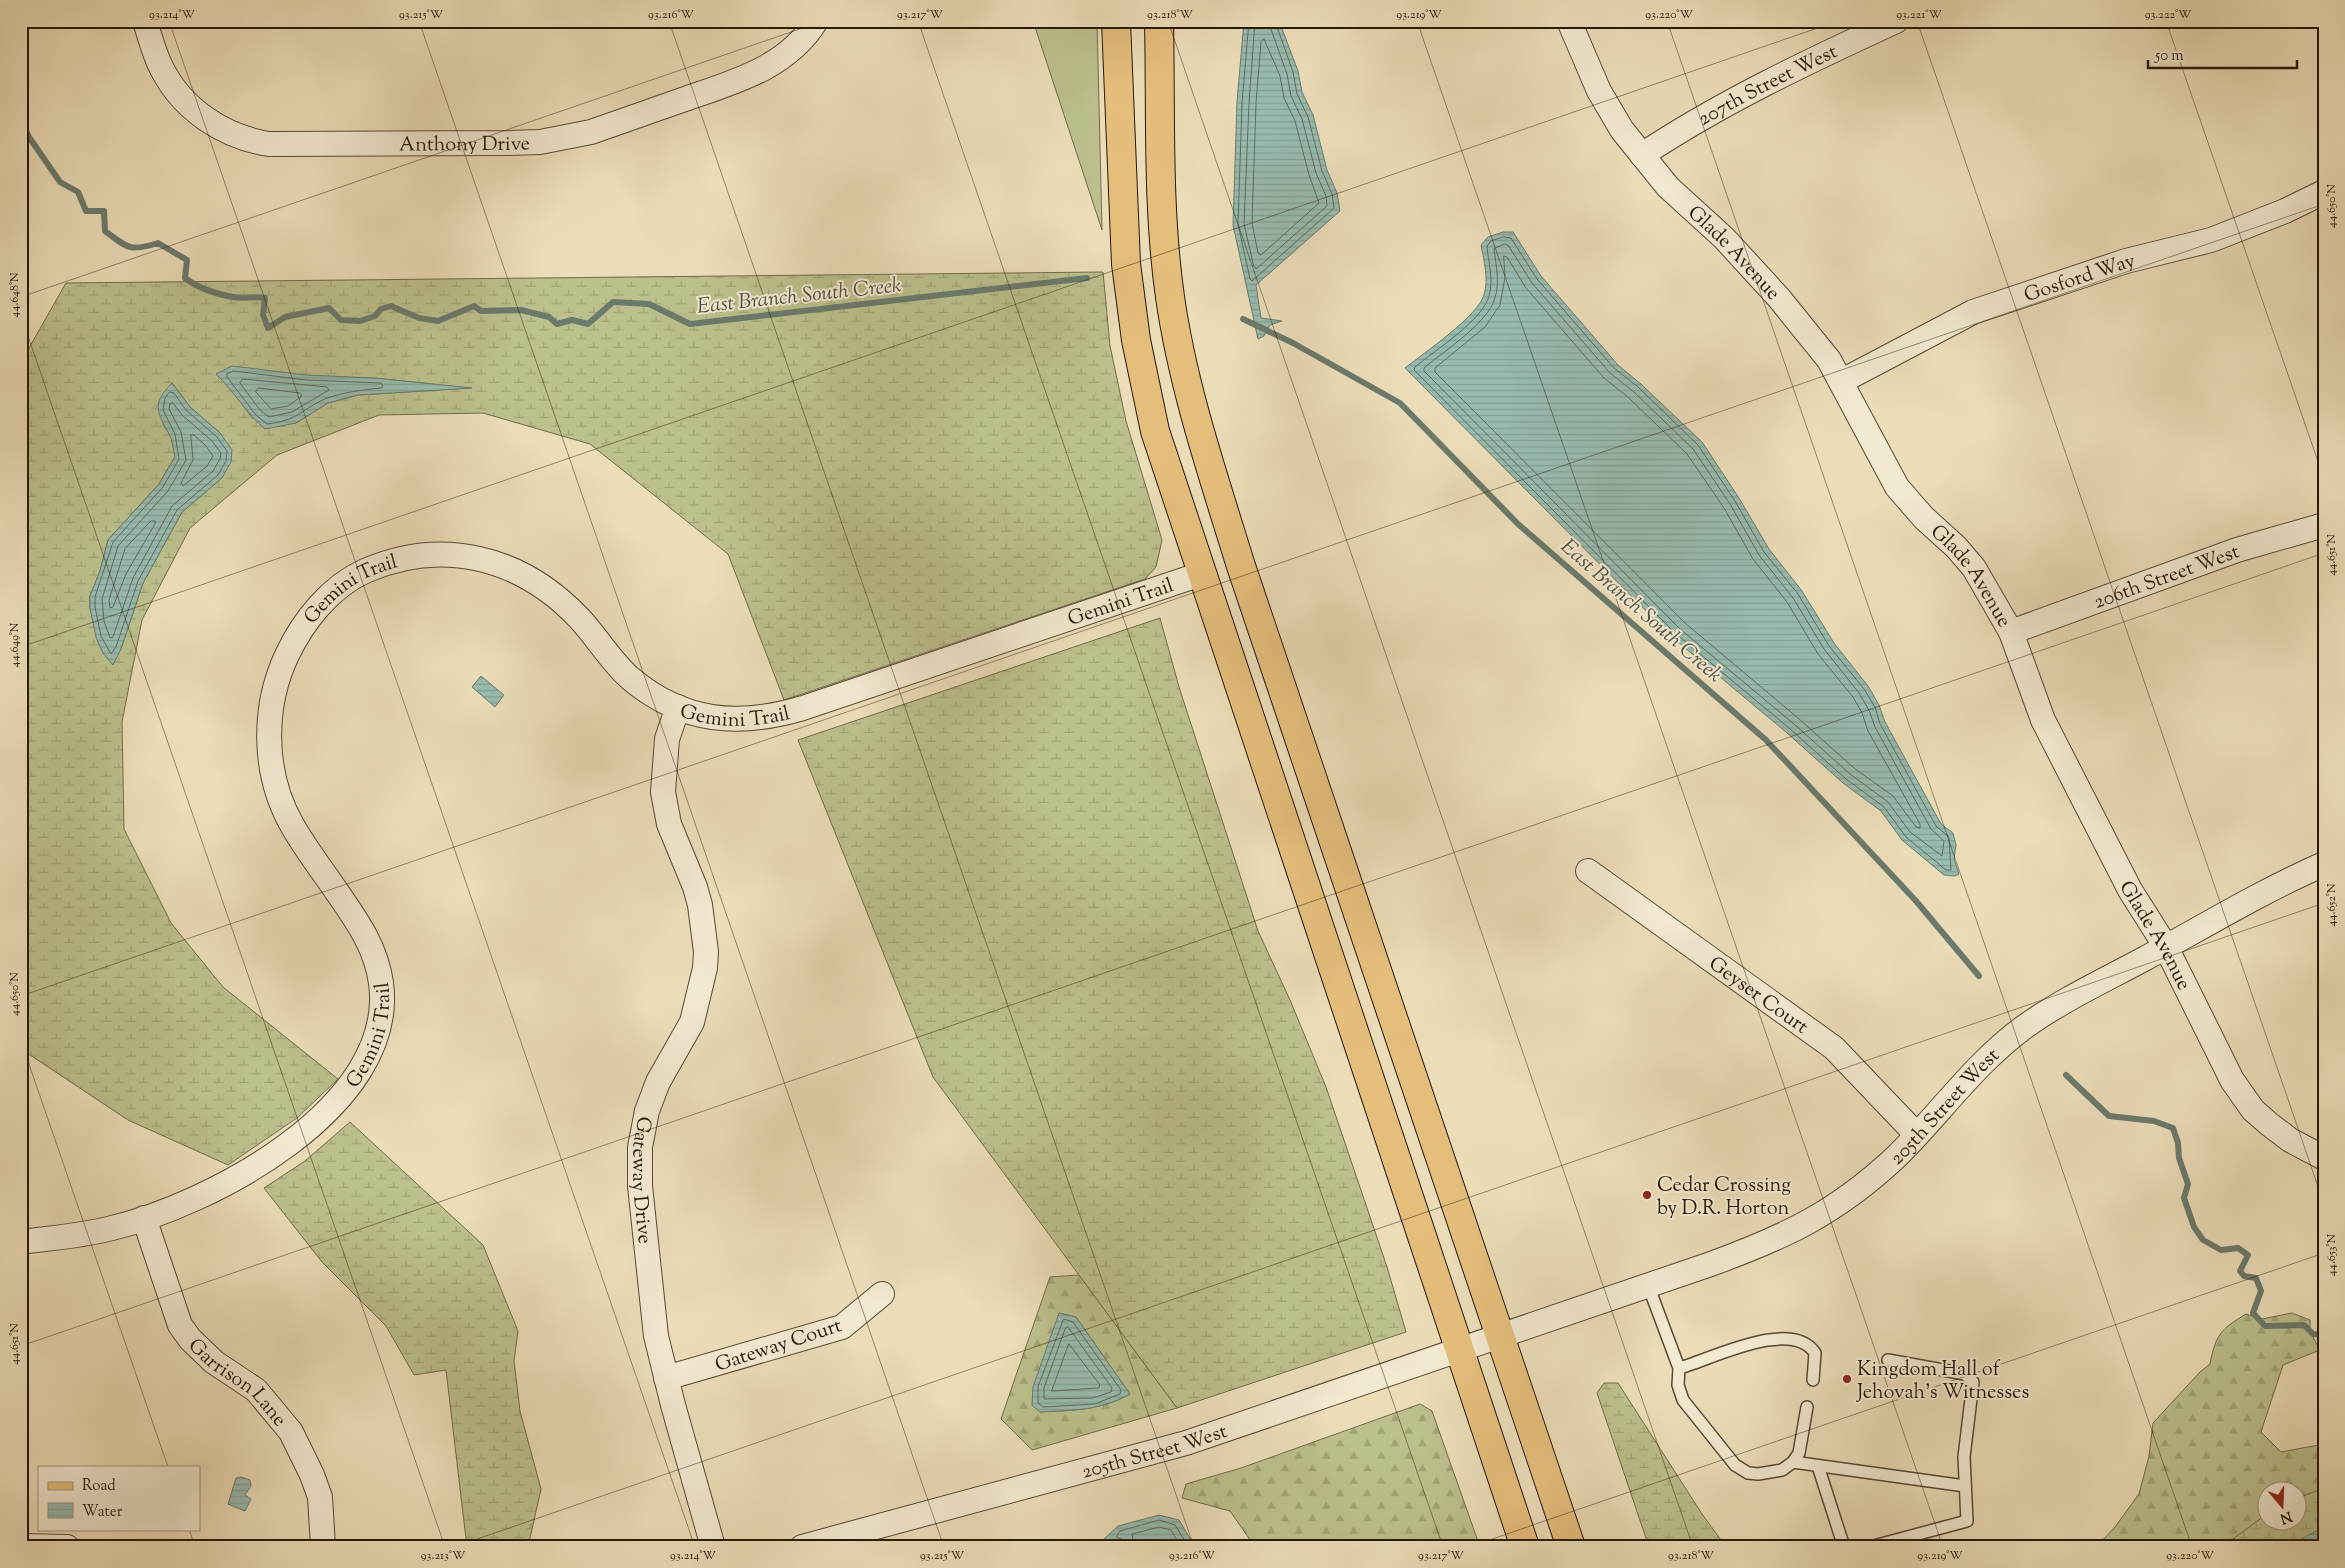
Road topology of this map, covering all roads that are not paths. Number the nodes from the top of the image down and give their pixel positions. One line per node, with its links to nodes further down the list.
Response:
1 (145, 21): 2 (street, Anthony Drive)
2 (816, 21)
3 (1116, 21): 11 (main road)
4 (1159, 21): 23 (main road)
5 (1569, 21): 7 (street, Glade Avenue)
6 (1896, 21): 7 (street, 207th Street West)
7 (1642, 155): 9 (street, Glade Avenue)
8 (2324, 192): 9 (street, Gosford Way)
9 (1842, 381): 12 (street, Glade Avenue)
10 (2324, 525): 12 (street, 206th Street West)
11 (1202, 574): 13 (street, Gemini Trail); 24 (main road)
12 (2011, 632): 16 (street, Glade Avenue)
13 (678, 707): 19 (street, Gemini Trail); 27 (street, Gateway Drive)
14 (2324, 864): 16 (street, 205th Street West)
15 (1588, 871): 17 (street, Geyser Court)
16 (2166, 947): 17 (street, 205th Street West); 18 (street, Glade Avenue)
17 (1916, 1134): 21 (street, 205th Street West)
18 (2324, 1158)
19 (144, 1218): 20 (street, Gemini Trail); 35 (street, Garrison Lane)
20 (21, 1242)
21 (1648, 1285): 23 (street, 205th Street West); 26 (lane)
22 (882, 1294): 27 (street, Gateway Court)
23 (1500, 1334): 24 (street, 205th Street West); 39 (main road)
24 (1458, 1348): 37 (street, 205th Street West); 38 (main road)
25 (1888, 1360): 32 (lane)
26 (1679, 1368): 28 (lane); 30 (lane)
27 (666, 1378): 36 (street, Gateway Drive)
28 (1812, 1380)
29 (1807, 1407): 30 (lane)
30 (1792, 1462): 31 (lane)
31 (1818, 1466): 32 (lane); 40 (lane)
32 (1965, 1486): 41 (lane)
33 (21, 1546): 34 (street)
34 (68, 1547)
35 (324, 1547)
36 (713, 1547)
37 (802, 1547)
38 (1525, 1547)
39 (1570, 1547)
40 (1844, 1547)
41 (1870, 1547)

